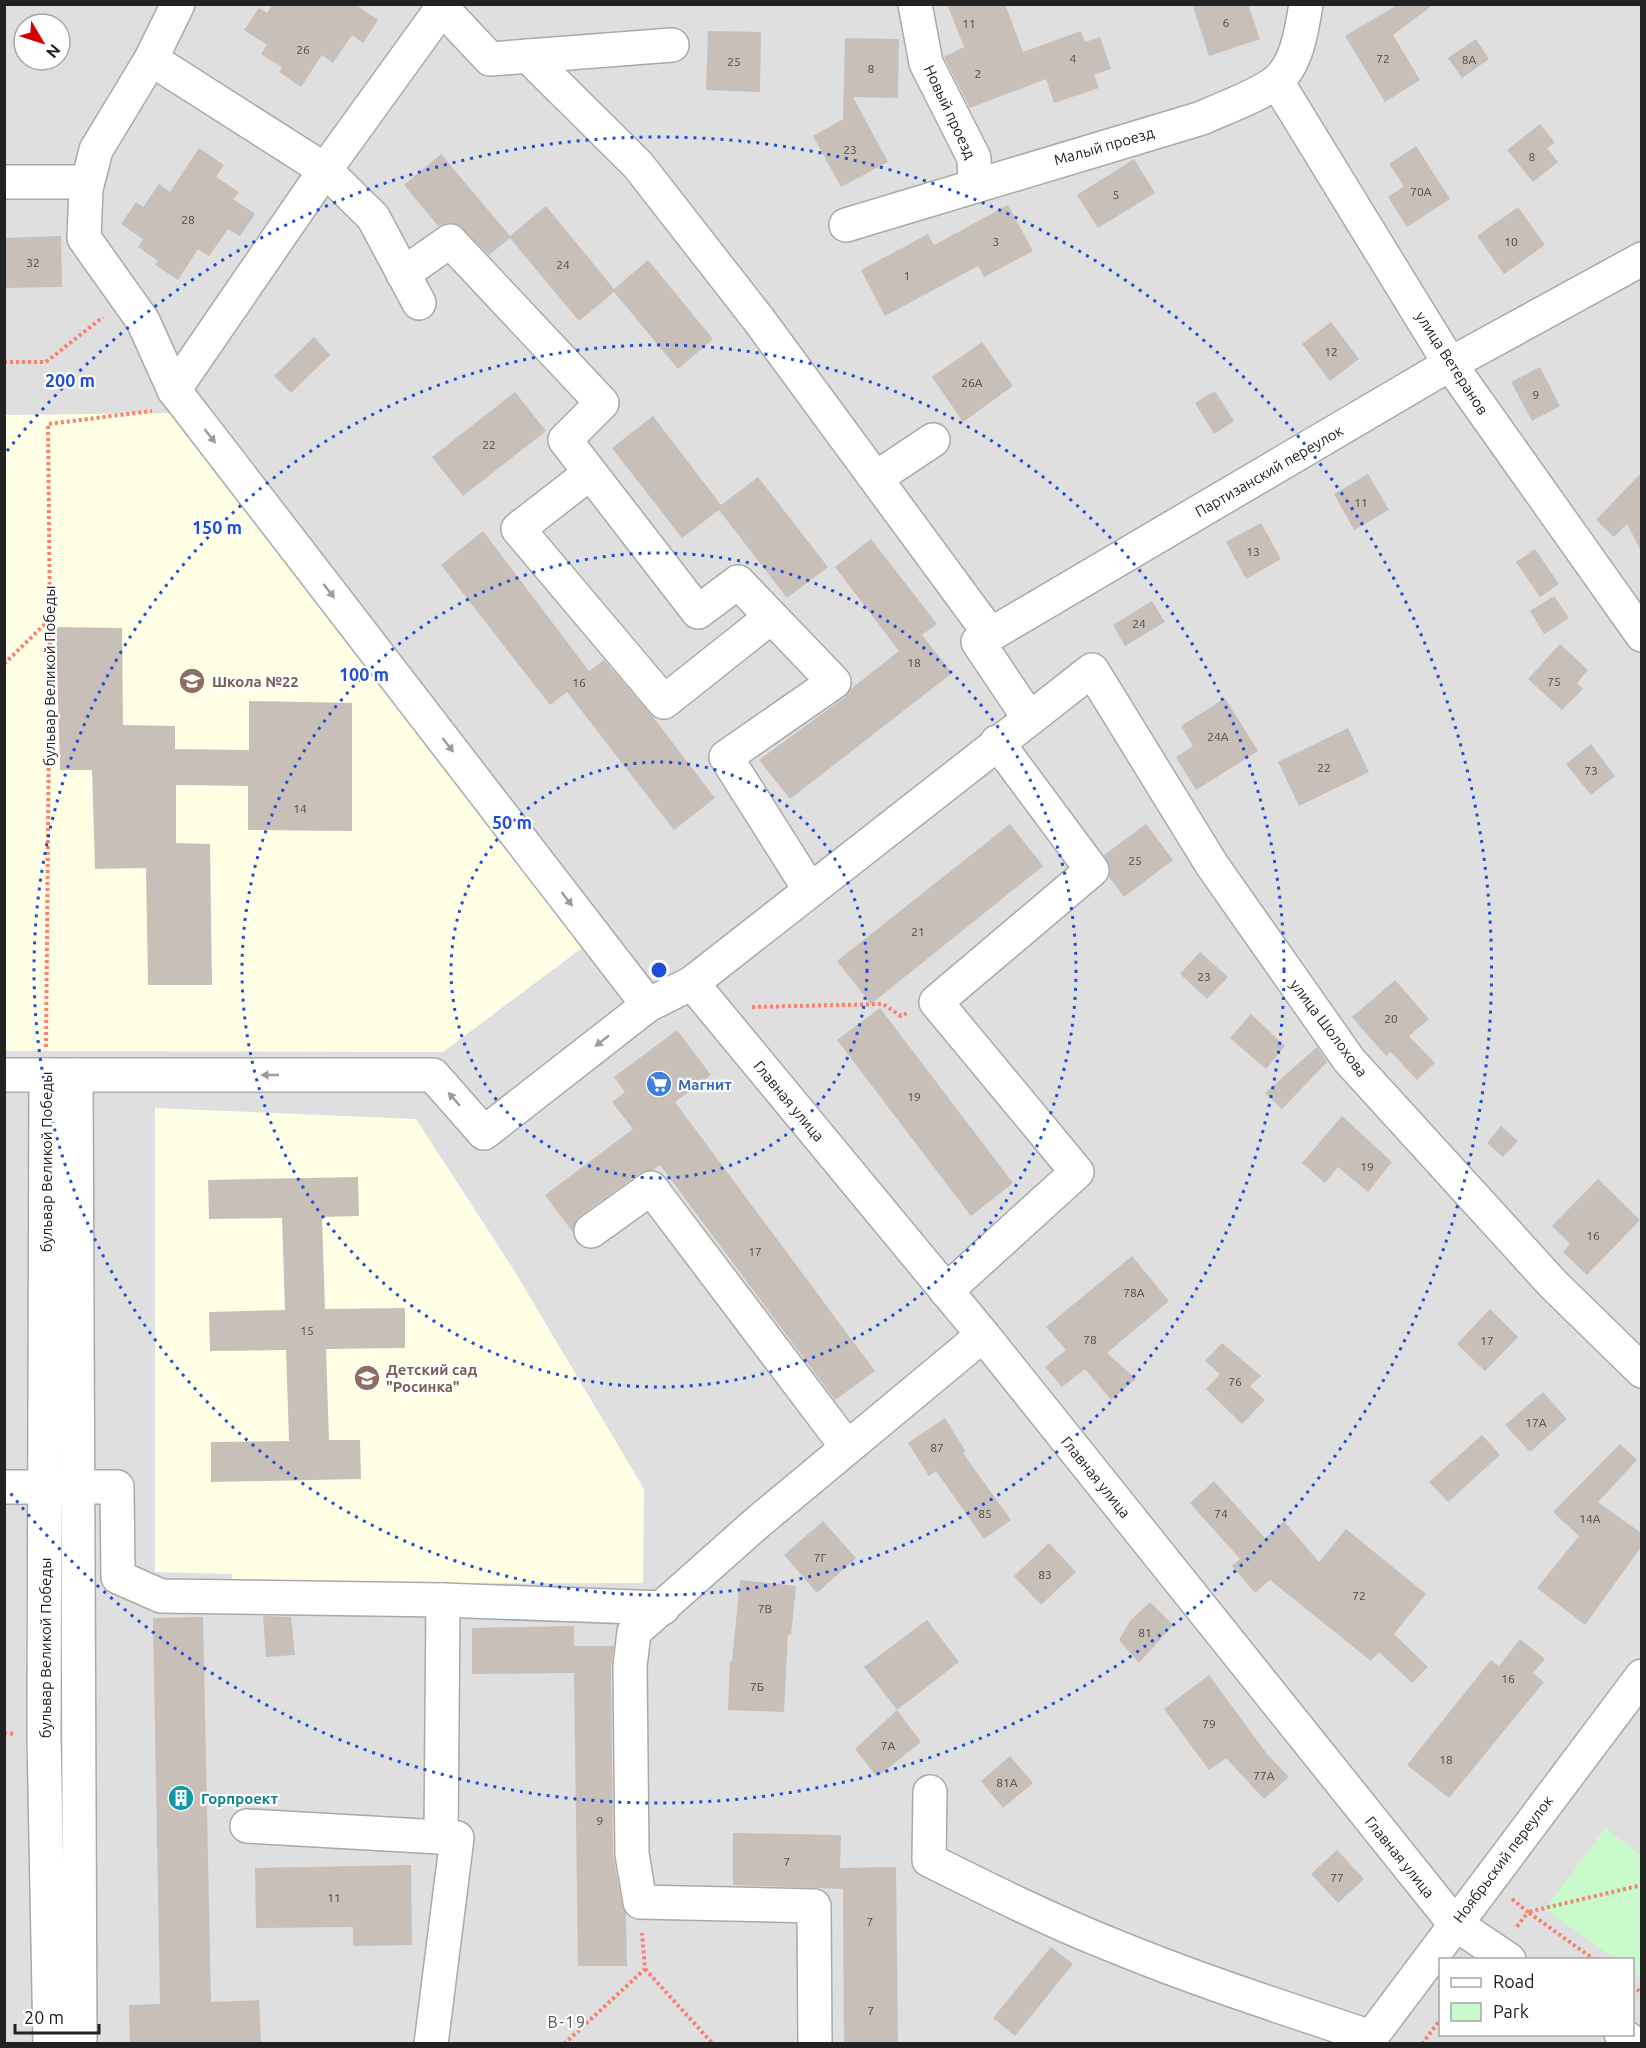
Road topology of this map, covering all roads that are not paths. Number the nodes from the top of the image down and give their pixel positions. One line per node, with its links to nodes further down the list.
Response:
1 (178, 4): 7 (street)
2 (915, 4): 12 (street, Новый проезд)
3 (1306, 4): 8 (street)
4 (442, 6): 6 (street); 9 (street)
5 (672, 45): 6 (street)
6 (528, 56): 21 (street)
7 (151, 59): 9 (street); 11 (street)
8 (1277, 82): 12 (street, Малый проезд); 17 (street, улица Ветеранов)
9 (325, 170): 15 (street); 18 (street)
10 (4, 182): 11 (street)
11 (87, 182): 18 (street)
12 (975, 184): 13 (street, Малый проезд)
13 (846, 225)
14 (1641, 259): 17 (street, Партизанский переулок)
15 (404, 274): 16 (street); 20 (street)
16 (419, 303)
17 (1450, 364): 23 (street, Партизанский переулок); 24 (street, улица Ветеранов)
18 (174, 390): 29 (street, one-way to 29)
19 (933, 440): 21 (street)
20 (590, 472): 22 (street); 22 (street)
21 (876, 478): 23 (street)
22 (771, 616): 27 (street)
23 (990, 634): 25 (street)
24 (1641, 635)
25 (1029, 718): 26 (street); 35 (street, улица Шолохова)
26 (997, 742): 27 (street); 33 (street)
27 (810, 890): 28 (street)
28 (692, 983): 29 (street); 33 (street, Главная улица)
29 (648, 1005): 31 (street, one-way to 31)
30 (4, 1075): 31 (street)
31 (61, 1075): 38 (street, бульвар Великой Победы); 39 (street, бульвар Великой Победы)
32 (591, 1231): 36 (street)
33 (946, 1291): 34 (street, Главная улица)
34 (983, 1335): 36 (street); 46 (street, Главная улица)
35 (1641, 1371)
36 (847, 1447): 41 (street)
37 (4, 1487): 38 (street)
38 (45, 1487): 39 (street); 49 (street, бульвар Великой Победы)
39 (78, 1487): 40 (street); 50 (street, бульвар Великой Победы)
40 (443, 1600): 41 (street); 45 (street)
41 (663, 1608): 52 (street)
42 (1641, 1676): 46 (street, Ноябрьский переулок)
43 (930, 1792): 48 (street)
44 (247, 1826): 45 (street)
45 (441, 1837): 51 (street)
46 (1454, 1923): 47 (street, Главная улица); 48 (street, Ноябрьский переулок)
47 (1504, 1956)
48 (1368, 2040)
49 (50, 2043)
50 (80, 2043)
51 (431, 2043)
52 (815, 2043)

